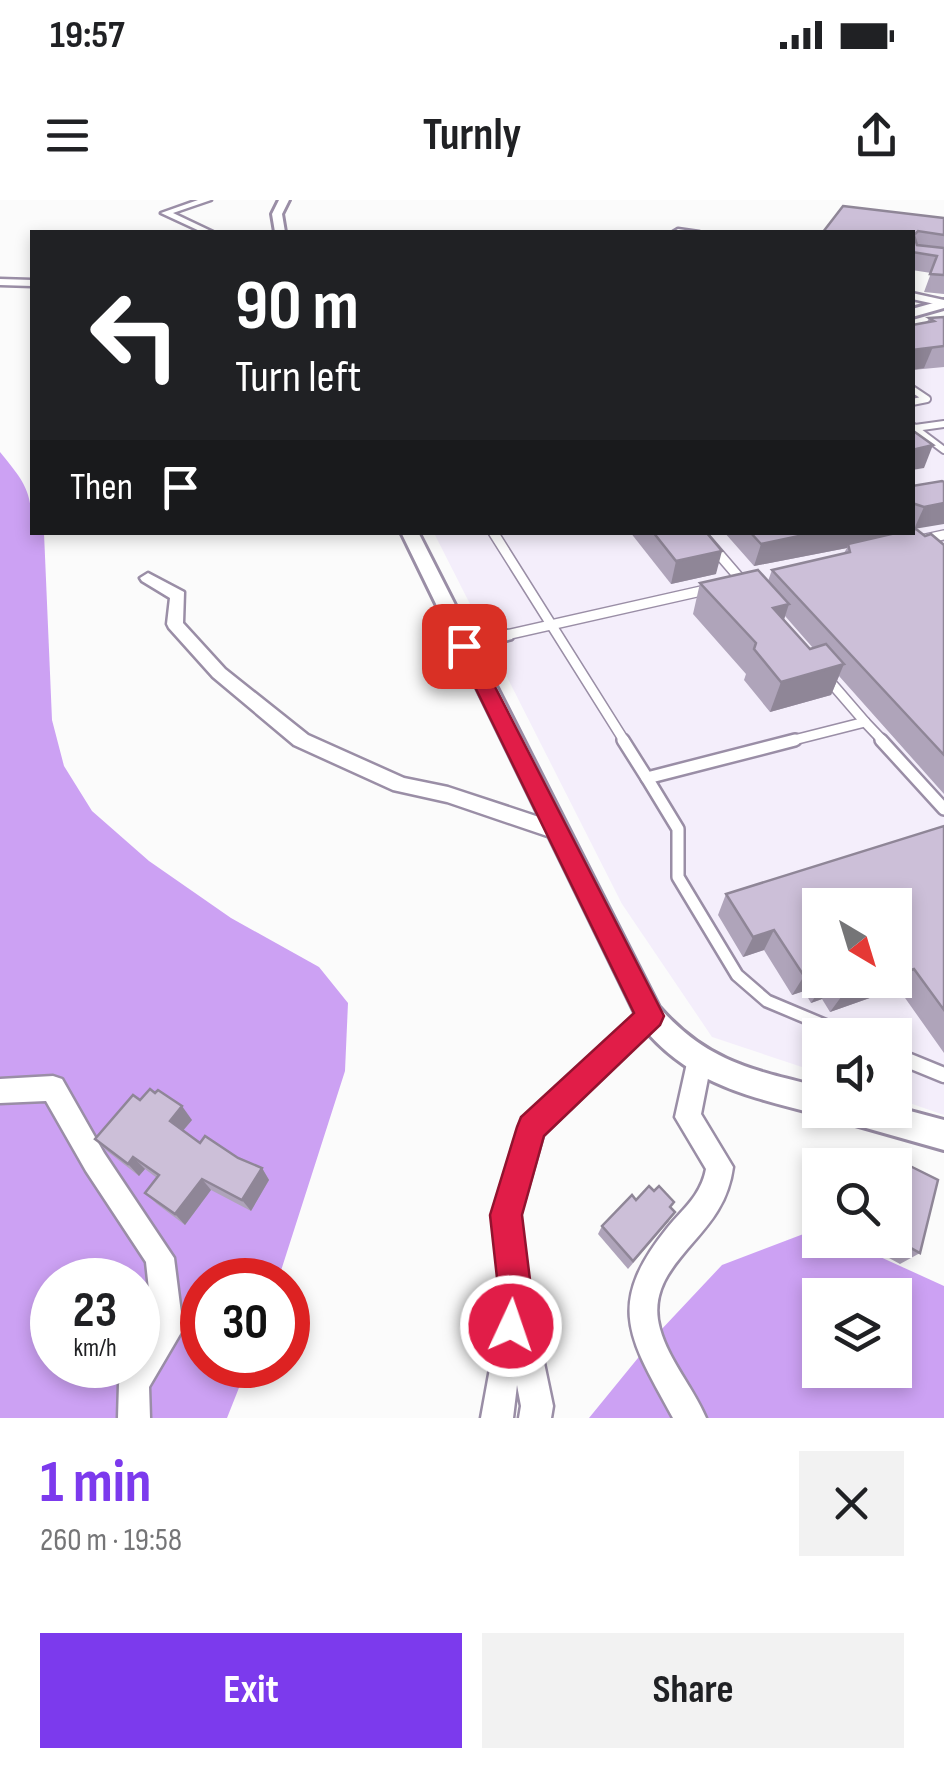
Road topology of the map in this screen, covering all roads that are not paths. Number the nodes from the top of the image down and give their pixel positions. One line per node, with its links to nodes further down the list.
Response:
1 (207, 200): 3 (street)
2 (284, 200): 4 (street)
3 (204, 230)
4 (280, 230)
5 (0, 282): 6 (street)
6 (30, 282)
7 (915, 297): 8 (street)
8 (944, 303): 9 (street)
9 (915, 312)
10 (915, 391): 11 (lane)
11 (915, 401)
12 (944, 424): 13 (lane)
13 (915, 427)
14 (915, 428): 15 (lane)
15 (944, 450)
16 (409, 535): 27 (street)
17 (495, 535): 25 (lane)
18 (703, 535): 23 (lane)
19 (944, 535): 20 (lane)
20 (929, 554)
21 (762, 577): 23 (lane)
22 (148, 578): 32 (street)
23 (743, 581): 24 (lane); 25 (lane)
24 (755, 595)
25 (550, 625): 26 (lane); 30 (lane)
26 (506, 635): 27 (street)
27 (464, 646): 32 (street)
28 (816, 666): 29 (lane)
29 (865, 722): 30 (lane); 31 (lane)
30 (646, 778): 34 (lane)
31 (944, 809)
32 (556, 831): 33 (street)
33 (650, 1016): 36 (street); 42 (street)
34 (807, 1018)
35 (912, 1062): 37 (lane)
36 (700, 1064): 39 (street); 46 (street)
37 (944, 1075)
38 (0, 1091): 43 (street)
39 (802, 1096)
40 (912, 1126): 41 (street)
41 (944, 1135)
42 (516, 1296): 44 (street); 45 (street)
43 (134, 1418)
44 (497, 1418)
45 (534, 1418)
46 (690, 1418)

